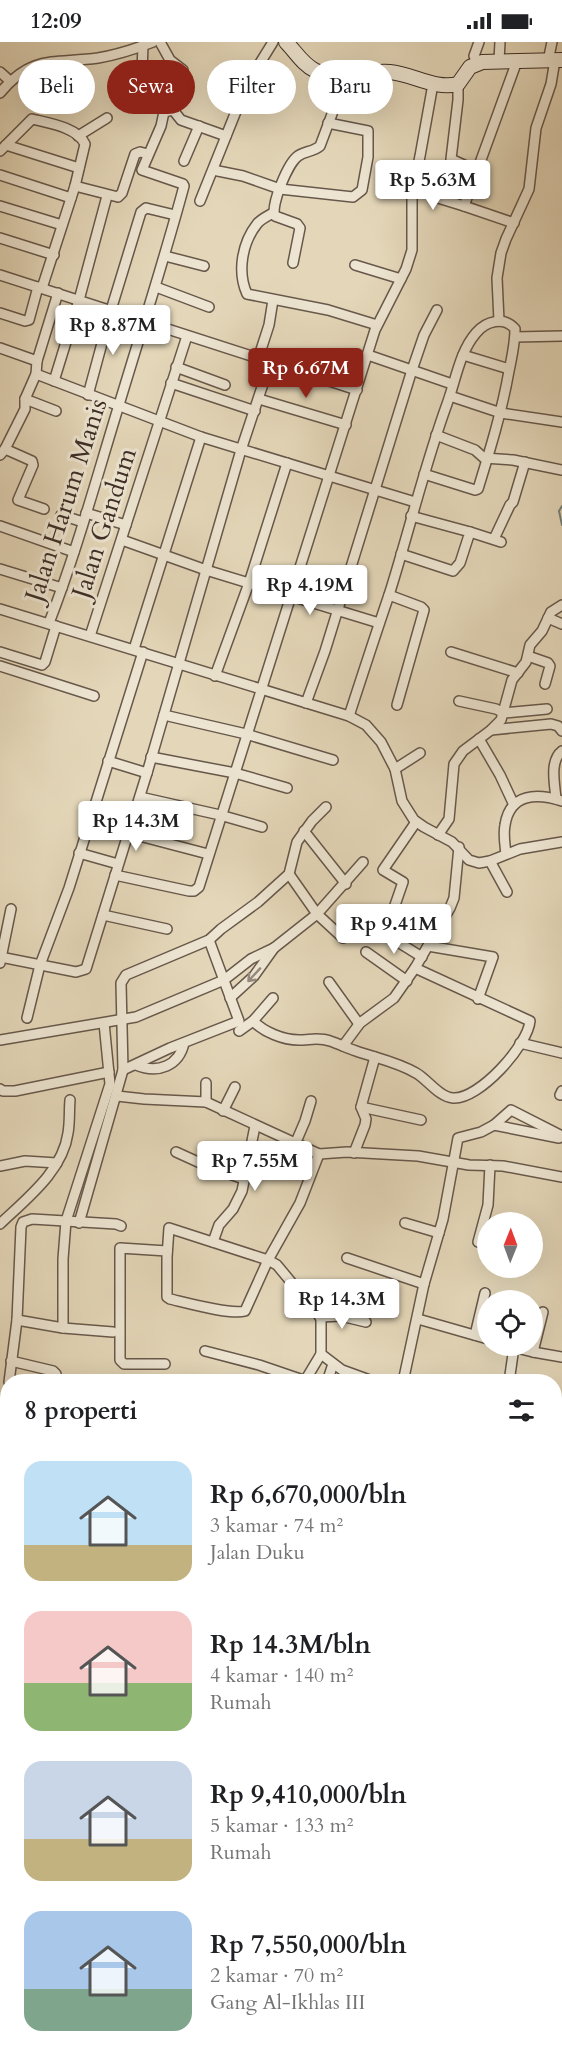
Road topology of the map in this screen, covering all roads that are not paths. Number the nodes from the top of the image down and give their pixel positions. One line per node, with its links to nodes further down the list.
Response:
1 (160, 42): 9 (street)
2 (273, 42): 28 (street)
3 (478, 42): 13 (street)
4 (500, 42): 11 (street)
5 (552, 42): 10 (street)
6 (289, 43): 14 (street)
7 (148, 44): 8 (street); 17 (street)
8 (146, 60)
9 (170, 60)
10 (555, 60): 12 (street); 46 (street)
11 (499, 61): 12 (street); 13 (street)
12 (517, 61): 34 (street)
13 (478, 63): 19 (street)
14 (308, 66)
15 (0, 72): 17 (street)
16 (393, 73): 18 (street)
17 (10, 81): 20 (street)
18 (433, 84): 19 (street); 36 (street)
19 (458, 84): 34 (street)
20 (0, 93)
21 (163, 114): 30 (street)
22 (176, 114): 26 (street)
23 (332, 114): 25 (street)
24 (107, 118): 27 (street)
25 (328, 123): 38 (street); 38 (street)
26 (199, 126): 28 (street); 31 (street)
27 (78, 136): 29 (street); 32 (street)
28 (226, 136): 33 (street)
29 (3, 148): 32 (street)
30 (148, 154): 39 (street); 45 (street, Jalan Harum Manis)
31 (184, 161)
32 (79, 168): 37 (street)
33 (213, 170): 38 (street); 41 (street)
34 (477, 171): 43 (street)
35 (0, 175): 40 (street)
36 (414, 183): 43 (street); 55 (street)
37 (75, 186): 39 (street); 40 (street)
38 (280, 189): 44 (street)
39 (107, 196): 59 (street)
40 (70, 198): 47 (street)
41 (200, 201)
42 (0, 206): 47 (street)
43 (464, 206): 46 (street)
44 (273, 213): 51 (street); 60 (street)
45 (175, 215): 50 (street, Jalan Harum Manis); 62 (street)
46 (514, 223): 66 (street)
47 (62, 225): 49 (street)
48 (0, 238): 49 (street)
49 (54, 255): 57 (street)
50 (165, 256): 53 (street); 56 (street, Jalan Harum Manis)
51 (293, 262)
52 (355, 265): 55 (street)
53 (204, 266)
54 (0, 275): 57 (street)
55 (401, 279): 67 (street)
56 (156, 287): 61 (street); 65 (street, Jalan Harum Manis)
57 (40, 288): 58 (street); 64 (street)
58 (58, 294): 59 (street); 75 (street)
59 (79, 300): 62 (street); 81 (street)
60 (273, 300): 67 (street); 74 (street)
61 (209, 307)
62 (111, 310): 65 (street); 86 (street)
63 (437, 310): 79 (street)
64 (0, 313)
65 (144, 321): 68 (street); 90 (street, Jalan Harum Manis)
66 (499, 321): 69 (street); 72 (street)
67 (377, 325): 73 (street)
68 (187, 336): 74 (street); 77 (street, Jalan Gandum)
69 (515, 336): 70 (street); 78 (street)
70 (562, 336)
71 (0, 348): 75 (street)
72 (463, 355): 78 (street); 83 (street)
73 (368, 356): 79 (street); 85 (street)
74 (258, 359): 76 (street)
75 (37, 361): 80 (street)
76 (270, 363): 85 (street); 89 (street)
77 (176, 367): 82 (street, Jalan Gandum); 84 (street)
78 (509, 369): 93 (street)
79 (411, 370): 83 (street); 107 (street)
80 (36, 374): 81 (street); 88 (street)
81 (54, 381): 86 (street)
82 (171, 383): 92 (street); 94 (street, Jalan Gandum)
83 (452, 384): 87 (street)
84 (225, 385)
85 (357, 390): 96 (street)
86 (88, 395): 90 (street)
87 (450, 396): 93 (street); 97 (street)
88 (25, 399): 91 (street); 100 (street)
89 (259, 399): 92 (street); 96 (street)
90 (118, 407): 94 (street); 112 (street, Jalan Harum Manis)
91 (56, 411)
92 (255, 411): 99 (street)
93 (501, 413): 95 (street); 101 (street)
94 (158, 422): 98 (street); 113 (street, Jalan Gandum)
95 (562, 422)
96 (346, 425): 106 (street)
97 (436, 435): 101 (street); 105 (street)
98 (201, 437): 99 (street); 119 (street)
99 (241, 450): 103 (street); 121 (street)
100 (3, 452): 109 (street)
101 (487, 459): 102 (street); 105 (street)
102 (525, 462): 104 (street); 115 (street)
103 (287, 463): 106 (street); 122 (street)
104 (562, 470)
105 (424, 474): 108 (street)
106 (330, 475): 107 (street); 125 (street)
107 (374, 489): 108 (street); 128 (street)
108 (415, 502): 111 (street)
109 (44, 509)
110 (61, 515): 112 (street)
111 (411, 516): 115 (street); 118 (street)
112 (84, 517): 113 (street); 117 (street, Jalan Harum Manis)
113 (126, 525): 116 (street, Jalan Gandum)
114 (0, 526): 117 (street)
115 (470, 532): 118 (street)
116 (122, 540): 119 (street); 133 (street, Jalan Gandum)
117 (74, 552): 123 (street, Jalan Harum Manis)
118 (401, 554): 124 (street)
119 (164, 555): 121 (street); 134 (street)
120 (0, 569): 123 (street)
121 (206, 570): 122 (street); 138 (street)
122 (249, 583): 125 (street); 141 (street)
123 (62, 588): 131 (street, Jalan Harum Manis)
124 (389, 595): 130 (street); 147 (street)
125 (291, 596): 128 (street); 143 (street)
126 (562, 605): 129 (street)
127 (0, 609): 131 (street)
128 (337, 610): 130 (street); 146 (street)
129 (548, 618): 132 (street); 137 (street)
130 (379, 623): 151 (street)
131 (52, 624): 133 (street); 135 (street, Jalan Harum Manis)
132 (562, 624)
133 (90, 636): 134 (street)
134 (139, 650): 138 (street); 160 (street)
135 (0, 652)
136 (451, 652): 140 (street)
137 (528, 656): 140 (street); 142 (street)
138 (179, 663): 141 (street); 150 (street)
139 (0, 666): 144 (street)
140 (518, 673): 149 (street)
141 (215, 676): 143 (street)
142 (545, 684)
143 (260, 690): 146 (street); 154 (street)
144 (94, 696)
145 (459, 701): 149 (street)
146 (306, 703): 151 (street)
147 (397, 705)
148 (547, 709): 149 (street)
149 (504, 713): 152 (street)
150 (164, 715): 154 (street); 158 (street)
151 (349, 716): 161 (street)
152 (491, 730): 153 (street); 155 (street)
153 (562, 731)
154 (246, 734): 159 (street); 163 (street)
155 (479, 739): 167 (street); 174 (street)
156 (562, 751): 166 (street)
157 (420, 753): 161 (street)
158 (151, 757): 162 (street); 163 (street)
159 (333, 760)
160 (108, 761): 162 (street); 177 (street)
161 (395, 769): 170 (street)
162 (147, 773): 165 (street)
163 (235, 773): 164 (street); 169 (street)
164 (287, 788)
165 (140, 797): 169 (street); 173 (street)
166 (559, 800): 167 (street)
167 (514, 805): 179 (street)
168 (326, 807): 172 (street)
169 (220, 815): 171 (street); 178 (street)
170 (416, 822): 174 (street); 197 (street)
171 (262, 827)
172 (304, 831): 183 (street); 185 (street)
173 (128, 833): 178 (street); 182 (street)
174 (438, 835): 176 (street)
175 (562, 842): 179 (street)
176 (459, 847): 180 (street); 194 (street)
177 (79, 853): 182 (street); 199 (street)
178 (208, 854): 184 (street)
179 (506, 854): 180 (street)
180 (490, 861): 186 (street)
181 (363, 862): 185 (street)
182 (118, 864): 184 (street)
183 (289, 873): 188 (street); 193 (street)
184 (115, 875): 189 (street)
185 (346, 884): 188 (street)
186 (507, 892)
187 (11, 909): 191 (street)
188 (317, 914): 192 (street); 195 (street)
189 (103, 915): 190 (street); 199 (street)
190 (167, 929)
191 (3, 934): 198 (street)
192 (343, 939)
193 (208, 940): 201 (street); 208 (street)
194 (428, 946): 197 (street); 206 (street)
195 (274, 948): 201 (street); 204 (street, one-way to 204)
196 (366, 952): 202 (street)
197 (422, 957): 200 (street)
198 (0, 959): 199 (street)
199 (40, 965): 207 (street)
200 (415, 968): 202 (street); 206 (street)
201 (224, 980): 204 (street); 208 (street)
202 (406, 981): 211 (street)
203 (329, 982): 211 (street)
204 (230, 998): 214 (street)
205 (273, 998): 209 (street)
206 (478, 999): 215 (street)
207 (27, 1018)
208 (122, 1020): 210 (street); 220 (street)
209 (253, 1021): 212 (street); 216 (street)
210 (104, 1023): 213 (street); 221 (street)
211 (358, 1024): 216 (street)
212 (239, 1031)
213 (0, 1040)
214 (184, 1043): 219 (street); 219 (street)
215 (520, 1043): 217 (street); 218 (street)
216 (343, 1046): 218 (street)
217 (562, 1053)
218 (375, 1057): 229 (street)
219 (136, 1065): 220 (street)
220 (123, 1070): 225 (street)
221 (109, 1072): 224 (street); 246 (street)
222 (206, 1083): 228 (street)
223 (235, 1088): 230 (street)
224 (0, 1089)
225 (117, 1096): 228 (street); 247 (street)
226 (70, 1100): 239 (street)
227 (311, 1101): 235 (street)
228 (206, 1102): 230 (street)
229 (361, 1107): 231 (street); 237 (street)
230 (223, 1111): 233 (street)
231 (421, 1120)
232 (494, 1125): 234 (street); 234 (street); 240 (street)
233 (255, 1126): 235 (street); 244 (street)
234 (562, 1137)
235 (296, 1142): 238 (street)
236 (176, 1152): 244 (street)
237 (354, 1153): 238 (street); 240 (street)
238 (319, 1154): 255 (street)
239 (57, 1163): 242 (street); 249 (street)
240 (452, 1163): 241 (street); 251 (street)
241 (490, 1165): 243 (street); 245 (street)
242 (0, 1166)
243 (562, 1177)
244 (244, 1179): 252 (street)
245 (486, 1212)
246 (66, 1221): 247 (street); 259 (street); 262 (street)
247 (79, 1222): 250 (street)
248 (405, 1223): 251 (street)
249 (0, 1224)
250 (121, 1226)
251 (439, 1233): 256 (street)
252 (213, 1242): 253 (street); 255 (street)
253 (167, 1251): 255 (street); 271 (street)
254 (347, 1258): 256 (street)
255 (268, 1260): 257 (street)
256 (424, 1284): 258 (street)
257 (320, 1317): 260 (street); 266 (street)
258 (418, 1319): 264 (street); 279 (street)
259 (17, 1320): 262 (street); 270 (street)
260 (366, 1322)
261 (477, 1327): 264 (street)
262 (63, 1328): 263 (street)
263 (113, 1332)
264 (475, 1335)
265 (205, 1351): 275 (street)
266 (321, 1354): 272 (street); 276 (street)
267 (543, 1354): 269 (street)
268 (510, 1356): 280 (street)
269 (562, 1357)
270 (11, 1361): 273 (street); 274 (street)
271 (165, 1364)
272 (333, 1364): 277 (street); 278 (street)
273 (10, 1374)
274 (56, 1374)
275 (285, 1374)
276 (309, 1374)
277 (330, 1374)
278 (353, 1374)
279 (405, 1374)
280 (509, 1374)

